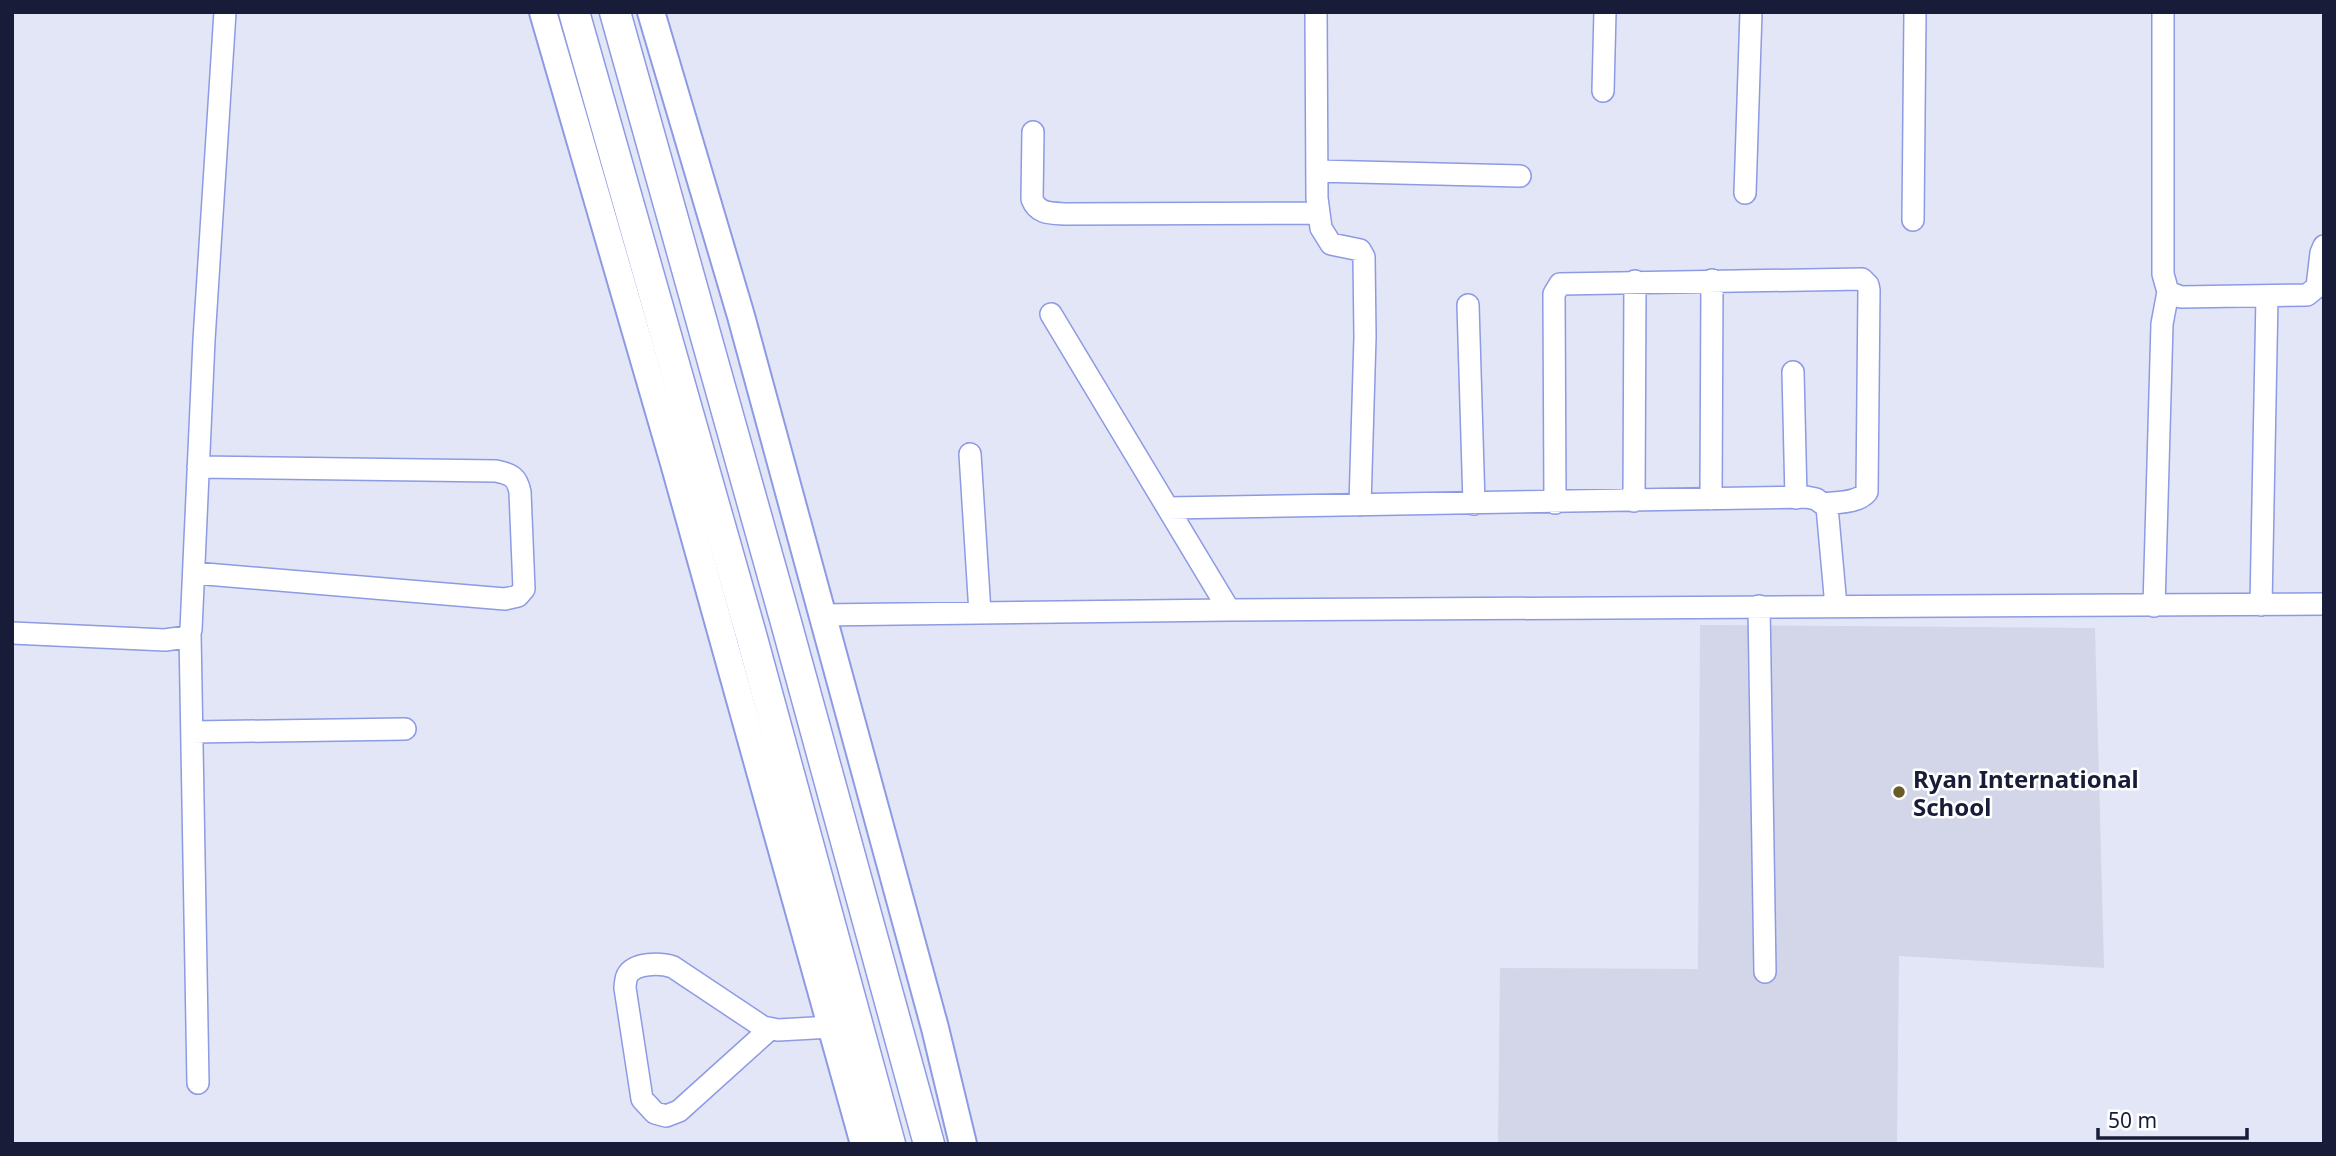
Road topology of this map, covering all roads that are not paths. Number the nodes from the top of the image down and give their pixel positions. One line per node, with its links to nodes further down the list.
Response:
1 (225, 12): 27 (street)
2 (543, 12): 50 (main road)
3 (574, 12): 54 (highway)
4 (615, 12): 55 (highway)
5 (651, 12): 44 (main road)
6 (1316, 12): 13 (street)
7 (1605, 12): 11 (street)
8 (1751, 12): 15 (street)
9 (1915, 12): 17 (street)
10 (2163, 12): 21 (street)
11 (1603, 91)
12 (1033, 132): 16 (street)
13 (1317, 171): 14 (street); 16 (street)
14 (1520, 176)
15 (1745, 193)
16 (1318, 213): 34 (street)
17 (1913, 220)
18 (2324, 246): 22 (street)
19 (1712, 280): 20 (street); 29 (street); 33 (street)
20 (1635, 281): 30 (street); 31 (street)
21 (2168, 292): 22 (street); 41 (street)
22 (2267, 297): 38 (street)
23 (1468, 305): 32 (street)
24 (1051, 314): 35 (street)
25 (1793, 372): 28 (street)
26 (970, 454): 43 (street)
27 (198, 467): 36 (street); 36 (street)
28 (1796, 498): 29 (street); 33 (street)
29 (1711, 499): 30 (street)
30 (1634, 501): 31 (street)
31 (1555, 503): 32 (street)
32 (1474, 504): 34 (street)
33 (1824, 504): 40 (street)
34 (1360, 505): 35 (street)
35 (1168, 508): 42 (street)
36 (194, 573): 46 (street)
37 (2324, 604): 38 (street)
38 (2262, 605): 41 (street)
39 (1759, 606): 40 (street); 42 (street); 49 (street)
40 (1836, 606): 41 (street)
41 (2154, 606)
42 (1229, 610): 43 (street)
43 (979, 613): 44 (street)
44 (821, 615): 56 (main road)
45 (12, 633): 46 (street)
46 (190, 633): 48 (street)
47 (405, 729): 48 (street)
48 (192, 732): 52 (street)
49 (1765, 972)
50 (832, 1027): 51 (street); 53 (main road)
51 (770, 1029): 51 (street)
52 (198, 1083)
53 (864, 1144)
54 (890, 1144)
55 (929, 1144)
56 (963, 1144)

